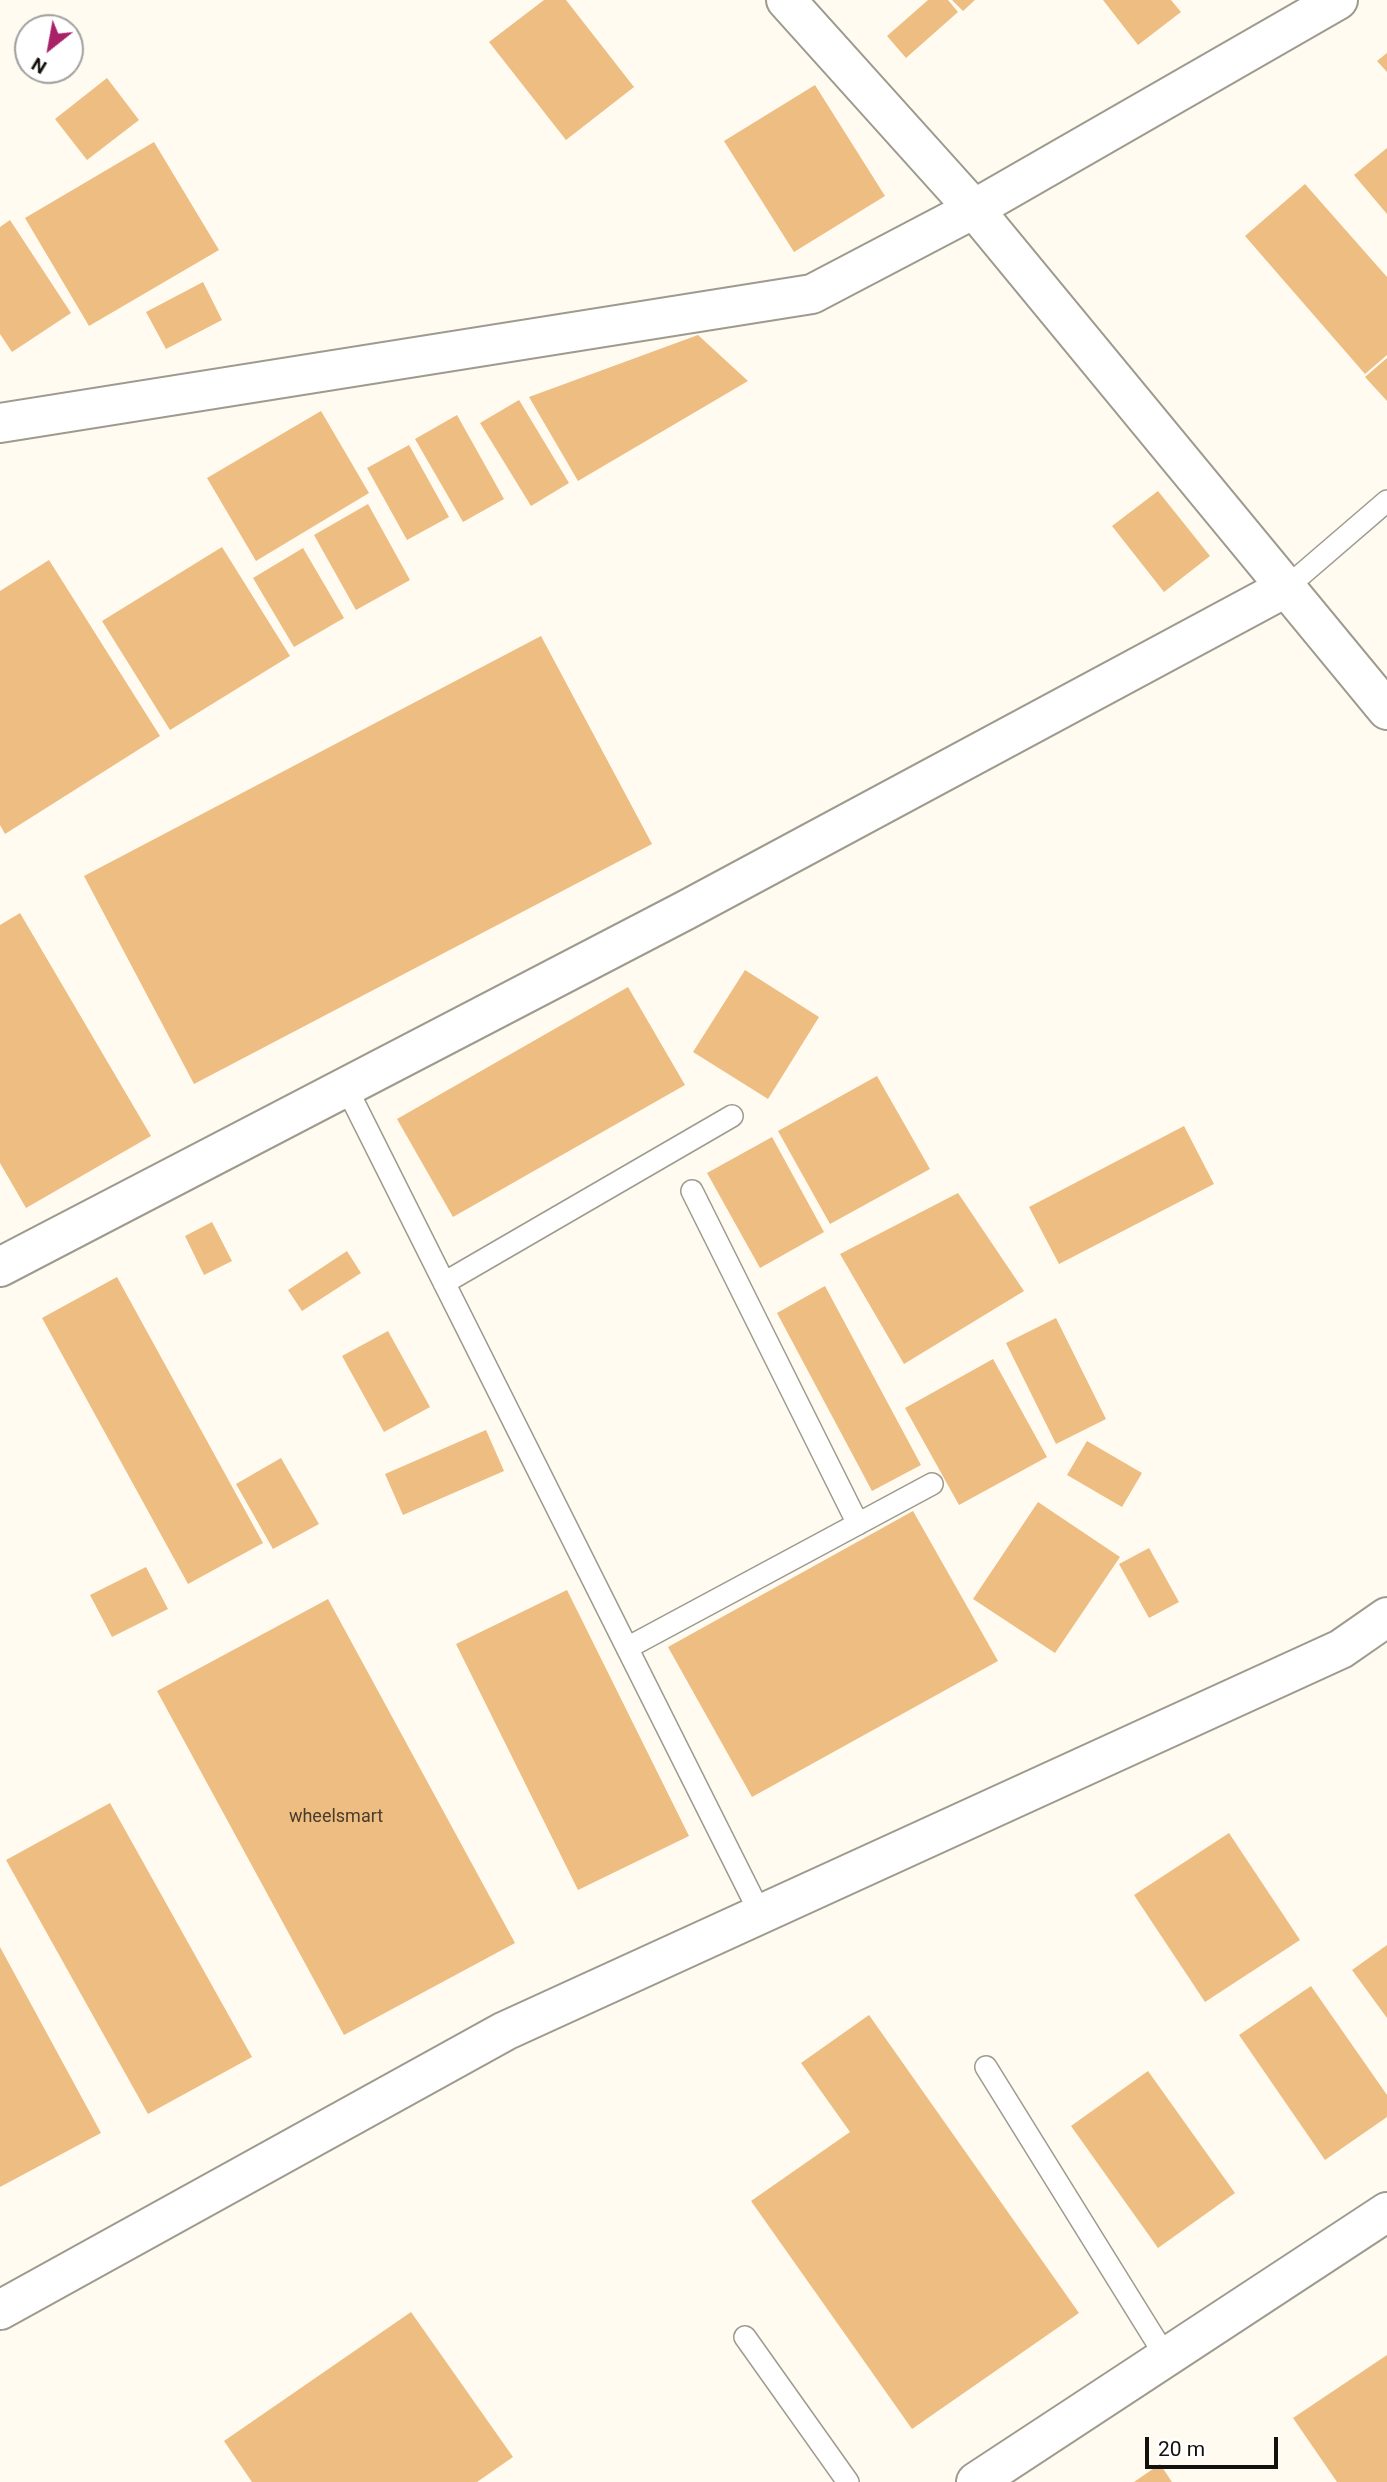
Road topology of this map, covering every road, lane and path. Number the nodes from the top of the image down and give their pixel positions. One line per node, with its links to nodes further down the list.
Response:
1 (786, 0): 3 (street)
2 (1338, 0): 3 (street)
3 (974, 209): 4 (street); 6 (street)
4 (0, 422)
5 (1387, 500): 6 (lane)
6 (1287, 587): 7 (street); 8 (street)
7 (1387, 710)
8 (346, 1087): 11 (street); 12 (lane)
9 (732, 1116): 12 (lane)
10 (692, 1191): 14 (lane)
11 (0, 1267)
12 (444, 1283): 16 (lane)
13 (932, 1484): 14 (lane)
14 (858, 1524): 16 (lane)
15 (1387, 1617): 17 (street)
16 (627, 1648): 17 (lane)
17 (761, 1914): 20 (street)
18 (986, 2067): 22 (lane)
19 (1387, 2212): 22 (street)
20 (0, 2310)
21 (745, 2337): 23 (lane)
22 (1167, 2357): 24 (street)
23 (848, 2482)
24 (976, 2482)

